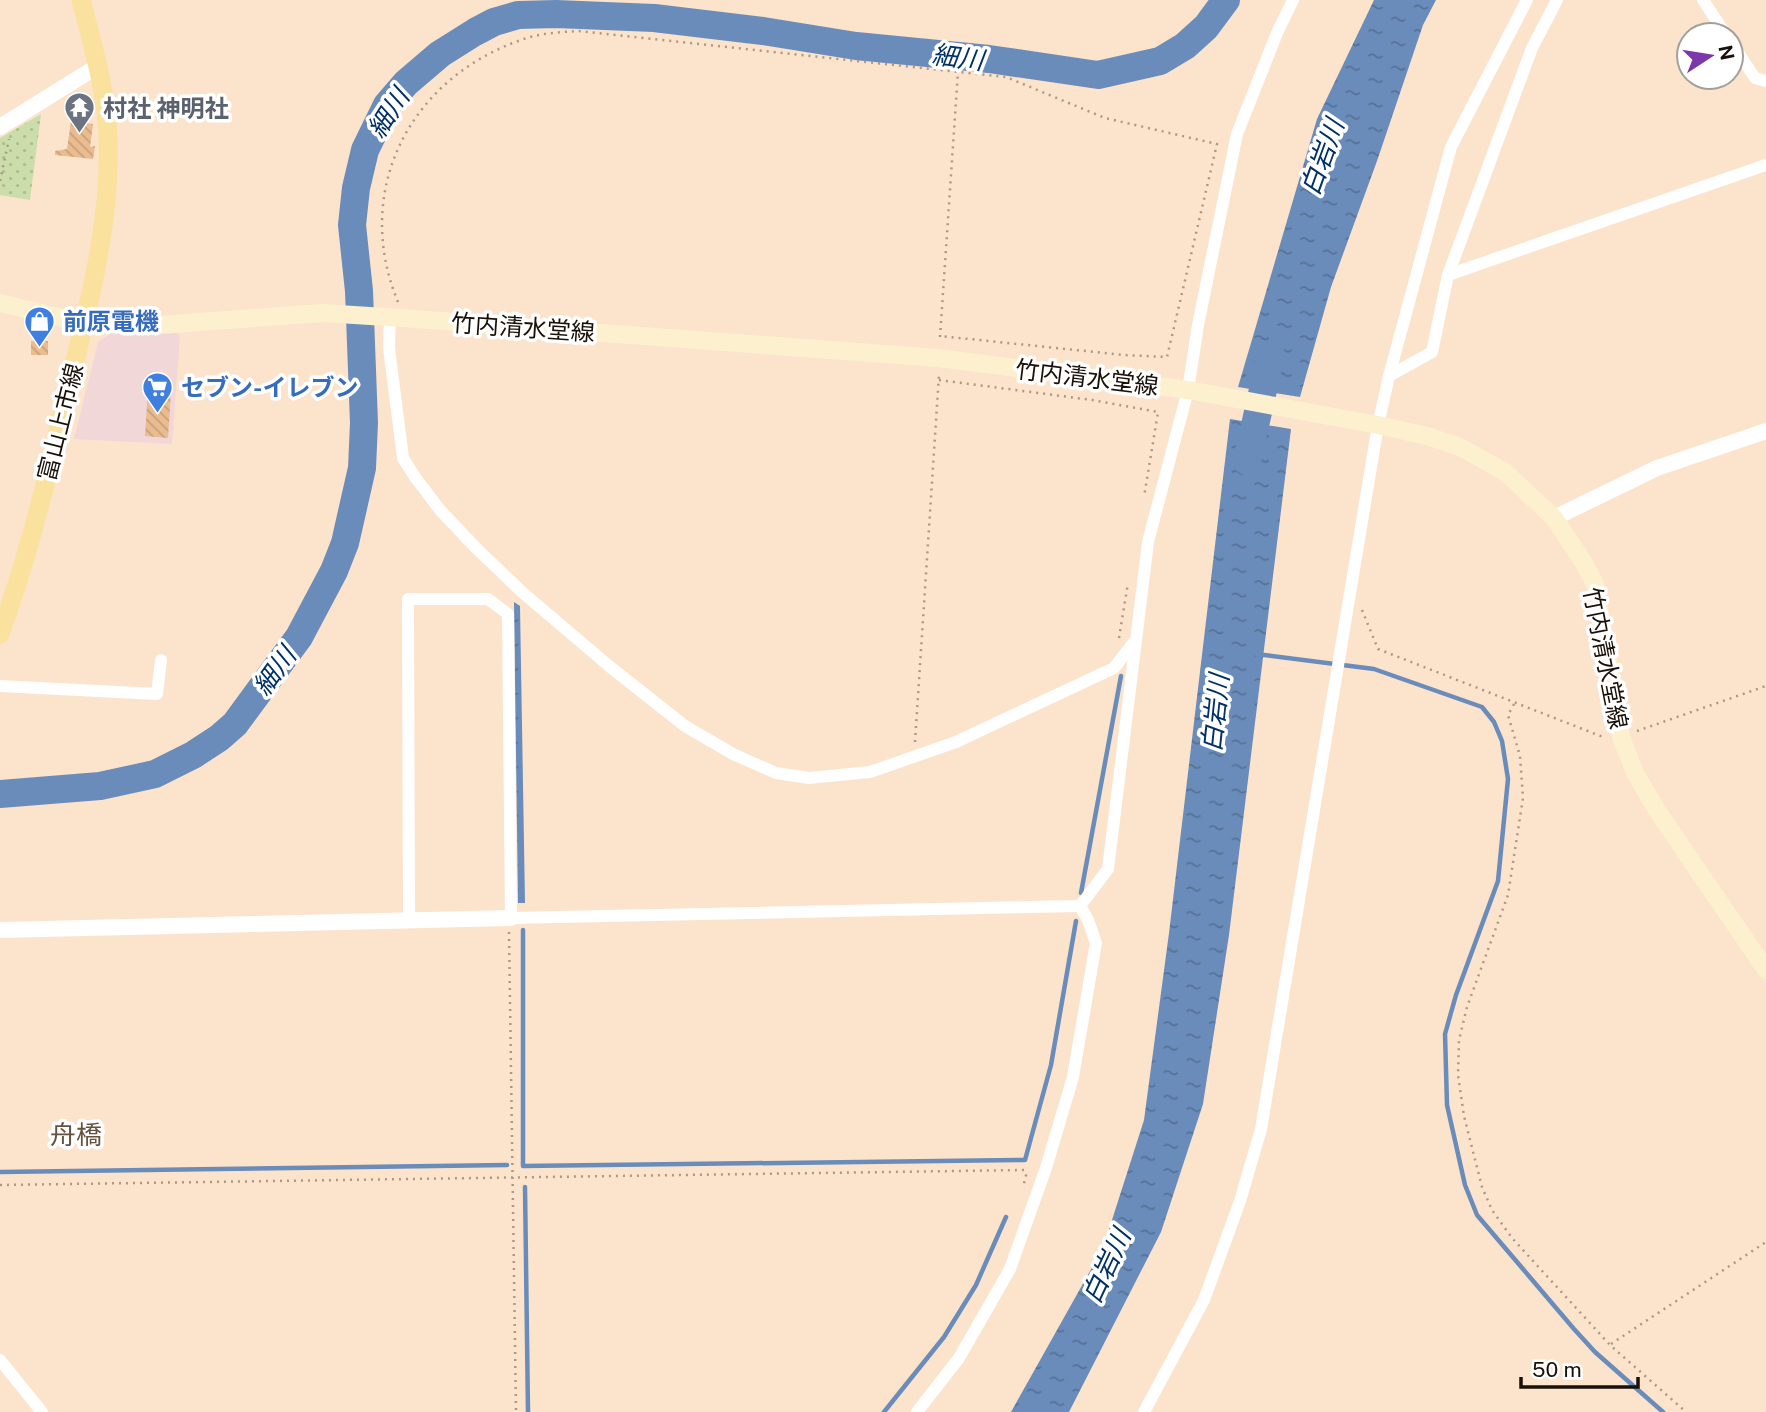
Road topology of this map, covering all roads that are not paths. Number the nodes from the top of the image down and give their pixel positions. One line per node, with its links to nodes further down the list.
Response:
1 (81, 0): 8 (main road, 富山上市線)
2 (1293, 0): 17 (street)
3 (1527, 0): 16 (street)
4 (1558, 0): 12 (street)
5 (1703, 0): 6 (street)
6 (1717, 21)
7 (1745, 63): 9 (street)
8 (98, 66): 10 (street); 15 (main road, 富山上市線)
9 (1766, 81)
10 (5, 131)
11 (1766, 165): 12 (street)
12 (1448, 275): 16 (street)
13 (0, 303): 15 (main road, 竹内清水堂線)
14 (396, 318): 15 (main road, 竹内清水堂線); 17 (main road, 竹内清水堂線); 22 (street)
15 (84, 323): 21 (main road, 富山上市線)
16 (1389, 376): 18 (street)
17 (1188, 390): 18 (main road, 竹内清水堂線); 22 (street)
18 (1378, 425): 20 (main road, 竹内清水堂線); 33 (street)
19 (1766, 431): 20 (street)
20 (1554, 518): 29 (main road, 竹内清水堂線)
21 (0, 634)
22 (1135, 641): 25 (street)
23 (161, 660): 24 (street)
24 (0, 686)
25 (1080, 906): 26 (street); 32 (street)
26 (511, 918): 27 (street); 27 (street)
27 (410, 921): 28 (street)
28 (0, 930)
29 (1766, 970)
30 (0, 1360): 31 (street)
31 (42, 1412)
32 (916, 1412)
33 (1144, 1412)

